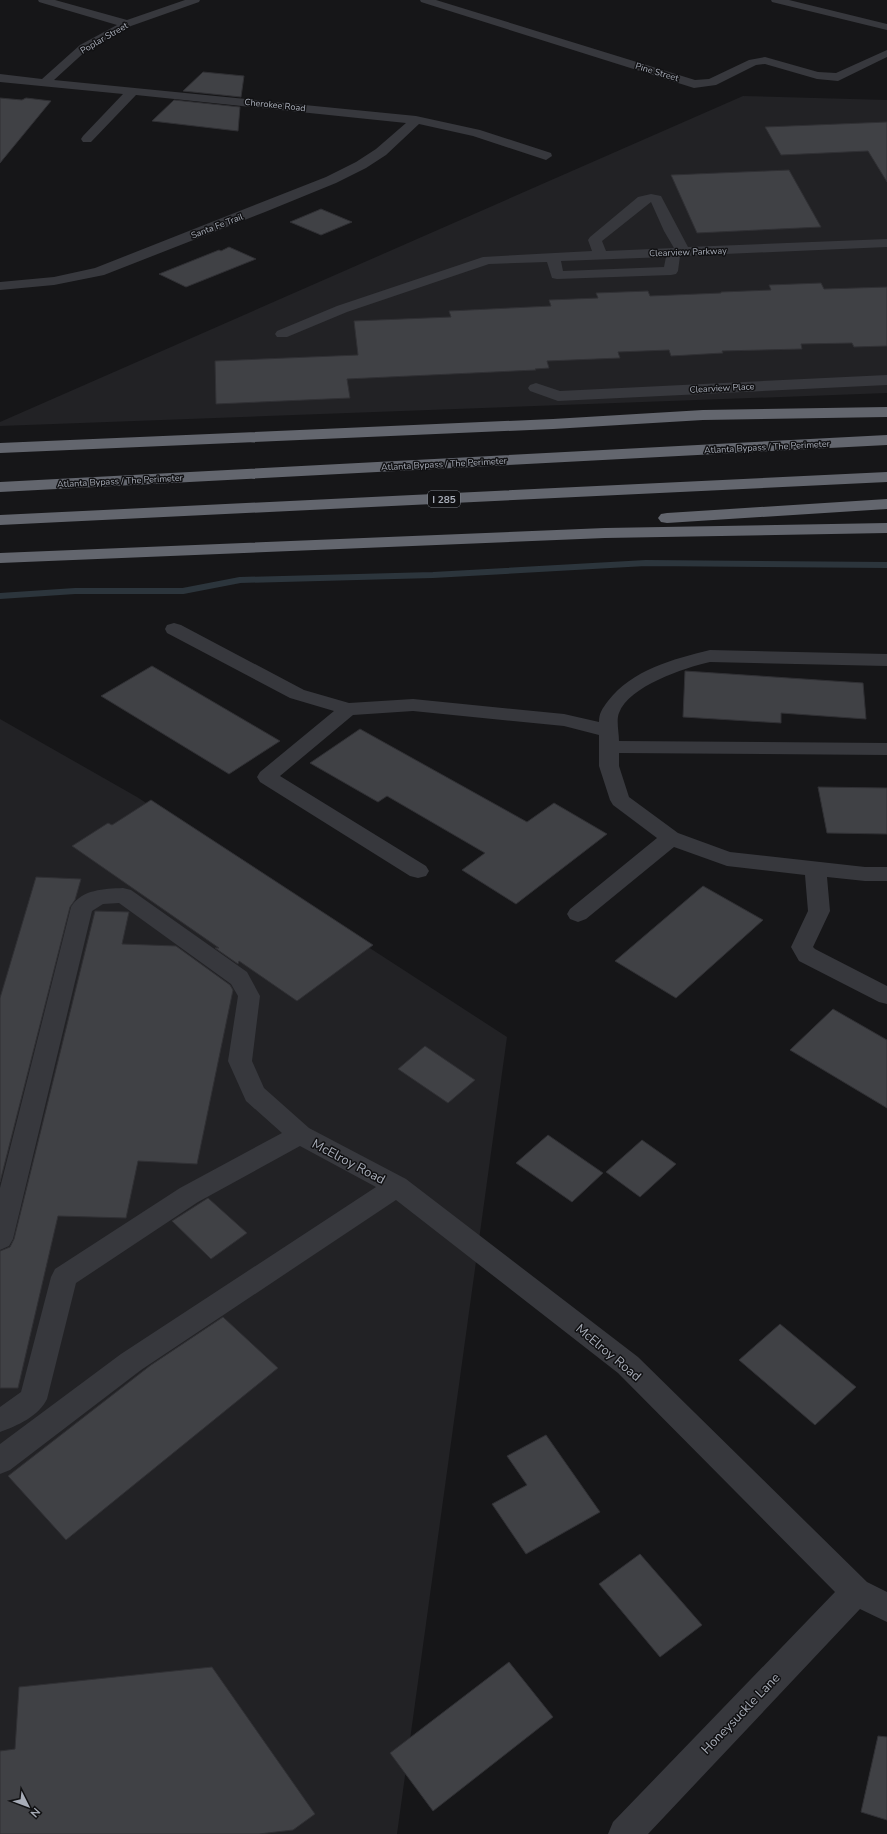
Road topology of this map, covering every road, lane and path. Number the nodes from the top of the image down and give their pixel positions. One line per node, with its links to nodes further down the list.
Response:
1 (43, 0): 5 (street)
2 (195, 0): 5 (street, Poplar Street)
3 (425, 0): 7 (street, Pine Street)
4 (776, 0): 6 (street)
5 (127, 24): 9 (street, Poplar Street)
6 (887, 27)
7 (887, 53)
8 (0, 78): 9 (street, Cherokee Road)
9 (45, 82): 10 (street, Cherokee Road)
10 (133, 90): 11 (street, Cherokee Road); 12 (street)
11 (416, 120): 13 (street, Cherokee Road); 19 (street, Santa Fe Trail)
12 (87, 139)
13 (546, 156)
14 (887, 243): 15 (street, Clearview Parkway)
15 (679, 252): 16 (street, Clearview Parkway); 16 (street); 18 (street)
16 (607, 255): 17 (street, Clearview Parkway); 18 (street)
17 (553, 257): 18 (street); 20 (street, Clearview Parkway)
18 (617, 273)
19 (0, 286)
20 (282, 334)
21 (722, 373): 24 (street)
22 (887, 380): 24 (street, Clearview Place)
23 (536, 388): 24 (street, Clearview Place)
24 (731, 388)
25 (887, 397): 27 (highway)
26 (887, 412): 27 (highway)
27 (553, 424): 29 (highway)
28 (887, 440): 30 (highway, Atlanta Bypass / The Perimeter)
29 (0, 448)
30 (285, 472): 31 (highway); 33 (highway, Atlanta Bypass / The Perimeter)
31 (0, 473)
32 (887, 477): 35 (highway, I 285)
33 (0, 487)
34 (887, 504): 37 (highway)
35 (0, 520)
36 (887, 528): 37 (highway)
37 (209, 550): 38 (highway)
38 (0, 558)
39 (174, 629): 41 (street)
40 (887, 660): 42 (street)
41 (348, 708): 42 (street); 46 (street)
42 (609, 739): 43 (street); 44 (street)
43 (887, 749)
44 (671, 838): 45 (street); 48 (street)
45 (815, 868): 47 (street); 49 (street)
46 (418, 871)
47 (887, 874)
48 (578, 914)
49 (887, 996)
50 (300, 1135): 51 (street, McElroy Road); 52 (street, McElroy Road); 53 (street)
51 (397, 1186): 54 (street); 55 (street, McElroy Road)
52 (0, 1239)
53 (0, 1420)
54 (0, 1461)
55 (856, 1592): 56 (street, McElroy Road); 57 (street, Honeysuckle Lane)
56 (887, 1607)
57 (625, 1834)

